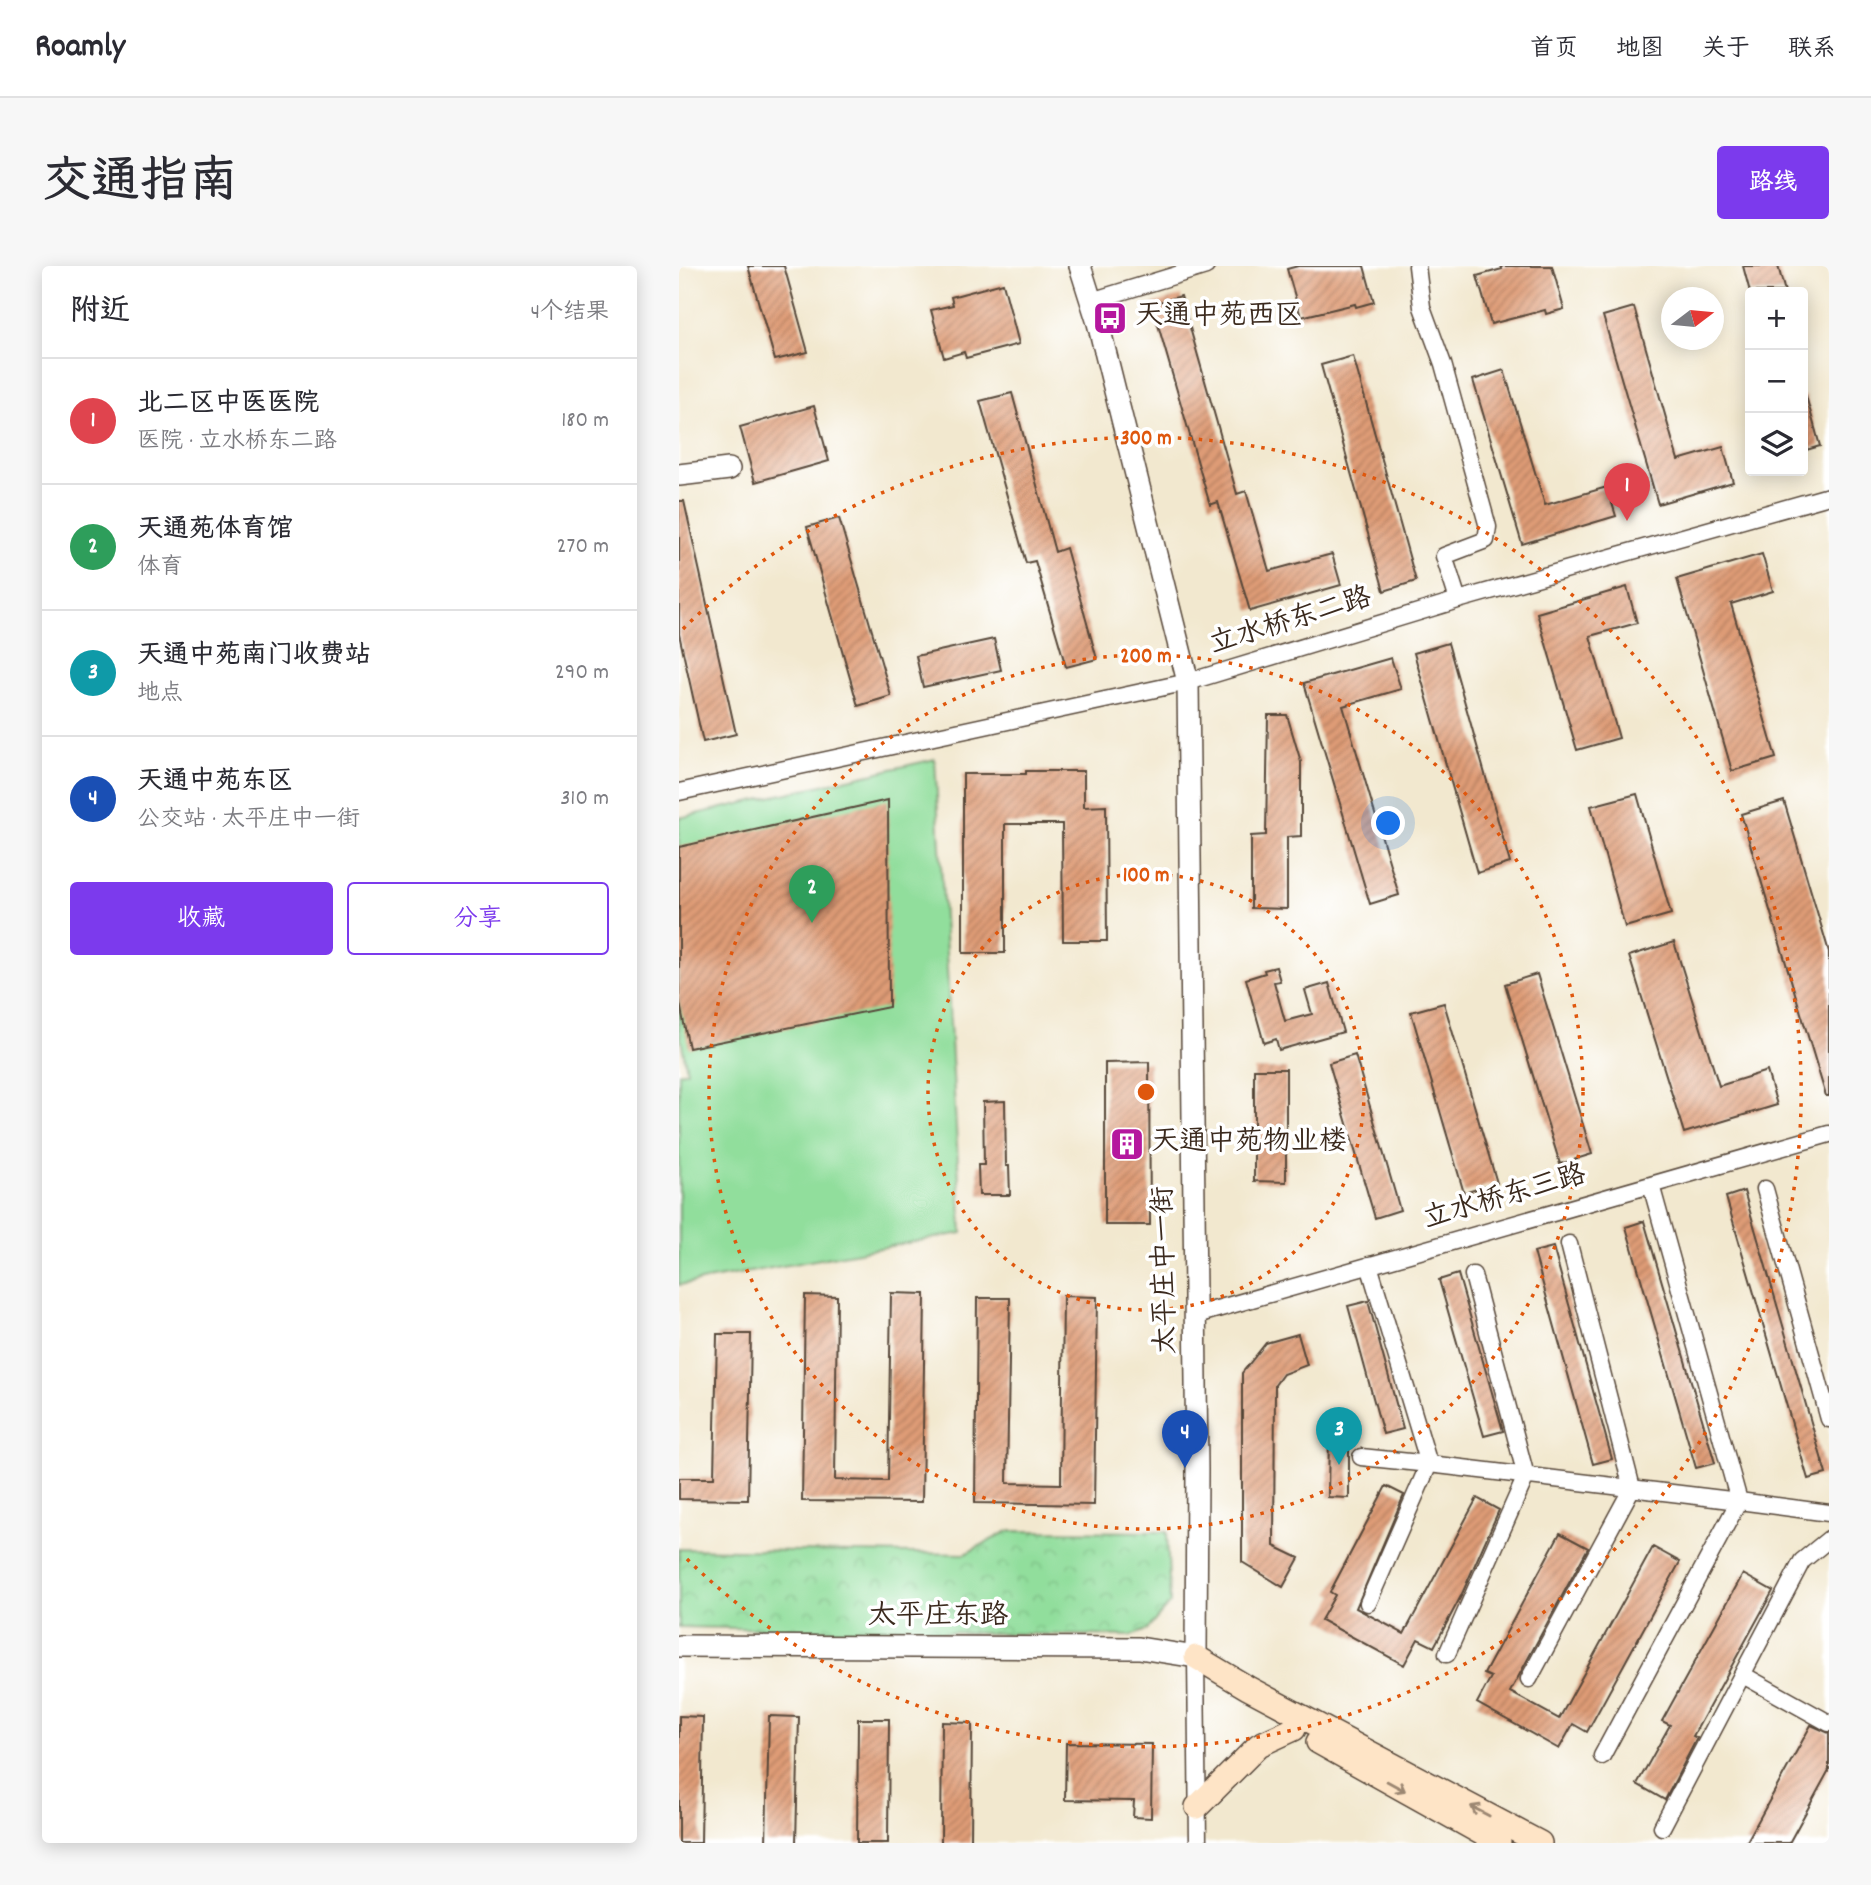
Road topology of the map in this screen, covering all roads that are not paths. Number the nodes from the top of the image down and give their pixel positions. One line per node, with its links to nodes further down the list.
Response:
1 (1080, 266): 4 (street, 太平庄中一街)
2 (1206, 266): 4 (street)
3 (1417, 266): 8 (street)
4 (1091, 301): 9 (street, 太平庄中一街)
5 (729, 469): 6 (street)
6 (679, 475)
7 (1829, 496): 8 (street, 立水桥东二路)
8 (1458, 600): 9 (street, 立水桥东二路)
9 (1188, 682): 10 (street, 立水桥东二路); 17 (street, 太平庄中一街)
10 (679, 792)
11 (1829, 1134): 12 (street, 立水桥东三路)
12 (1651, 1185): 15 (street, 立水桥东三路); 23 (street)
13 (1765, 1189): 18 (street)
14 (1569, 1244): 22 (street)
15 (1369, 1265): 17 (street, 立水桥东三路); 20 (street)
16 (1473, 1275): 21 (street)
17 (1196, 1315): 29 (street, 太平庄中一街)
18 (1829, 1419)
19 (1361, 1457): 20 (street)
20 (1429, 1464): 21 (street); 26 (street)
21 (1526, 1476): 22 (street); 28 (street)
22 (1632, 1488): 23 (street); 31 (street)
23 (1739, 1501): 24 (street); 34 (street)
24 (1829, 1513)
25 (1829, 1539): 30 (street)
26 (1368, 1603)
27 (679, 1646): 29 (street, 太平庄东路)
28 (1447, 1654)
29 (1196, 1657): 33 (main road); 35 (street); 39 (main road, 太平庄东路, one-way to 29)
30 (1742, 1675): 32 (street); 36 (street)
31 (1529, 1679)
32 (1829, 1723)
33 (1294, 1729): 35 (main road); 38 (main road, one-way to 38)
34 (1602, 1756)
35 (1197, 1807): 37 (street)
36 (1663, 1827)
37 (1198, 1843)
38 (1499, 1843)
39 (1540, 1843)

